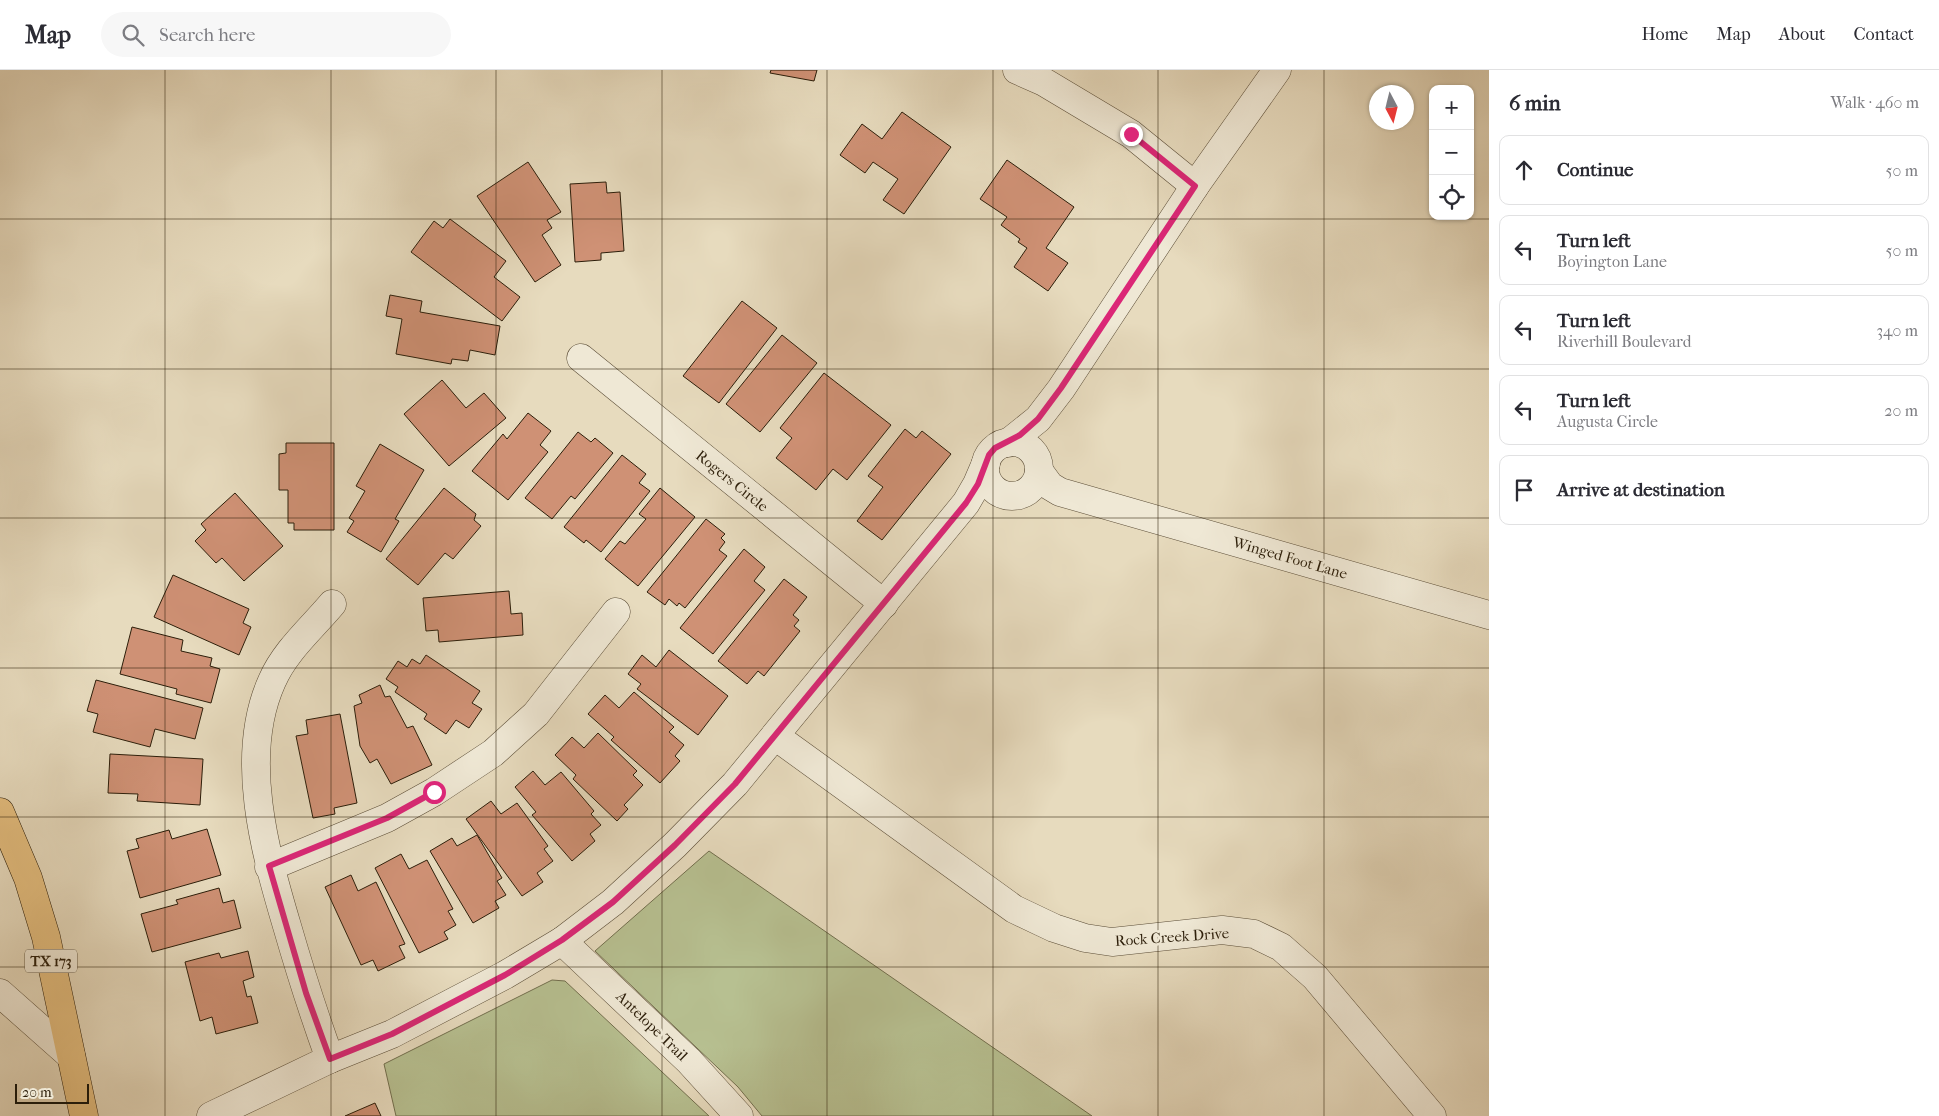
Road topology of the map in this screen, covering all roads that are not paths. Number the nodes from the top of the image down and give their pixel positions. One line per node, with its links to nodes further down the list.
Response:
1 (1017, 70): 3 (street)
2 (1277, 70): 3 (street)
3 (1195, 186): 5 (street)
4 (581, 358): 13 (street, Rogers Circle)
5 (1061, 388): 6 (street); 8 (street)
6 (1008, 443): 7 (street); 8 (street)
7 (986, 463): 9 (street); 11 (street)
8 (1038, 465): 9 (street); 10 (street, Winged Foot Lane)
9 (1011, 495): 10 (street, Winged Foot Lane); 11 (street)
10 (1091, 502): 15 (street, Winged Foot Lane)
11 (947, 527): 13 (street)
12 (332, 604): 18 (street)
13 (884, 604): 16 (street)
14 (616, 612): 18 (street)
15 (1489, 615)
16 (775, 736): 19 (street); 26 (street, Rock Creek Drive)
17 (0, 812): 21 (main road, TX 173)
18 (269, 866): 22 (street)
19 (562, 940): 22 (street); 25 (street, Antelope Trail)
20 (0, 993): 21 (street)
21 (71, 1056): 24 (main road, TX 173)
22 (330, 1059): 23 (street)
23 (216, 1115)
24 (84, 1116)
25 (739, 1116)
26 (1432, 1116)

